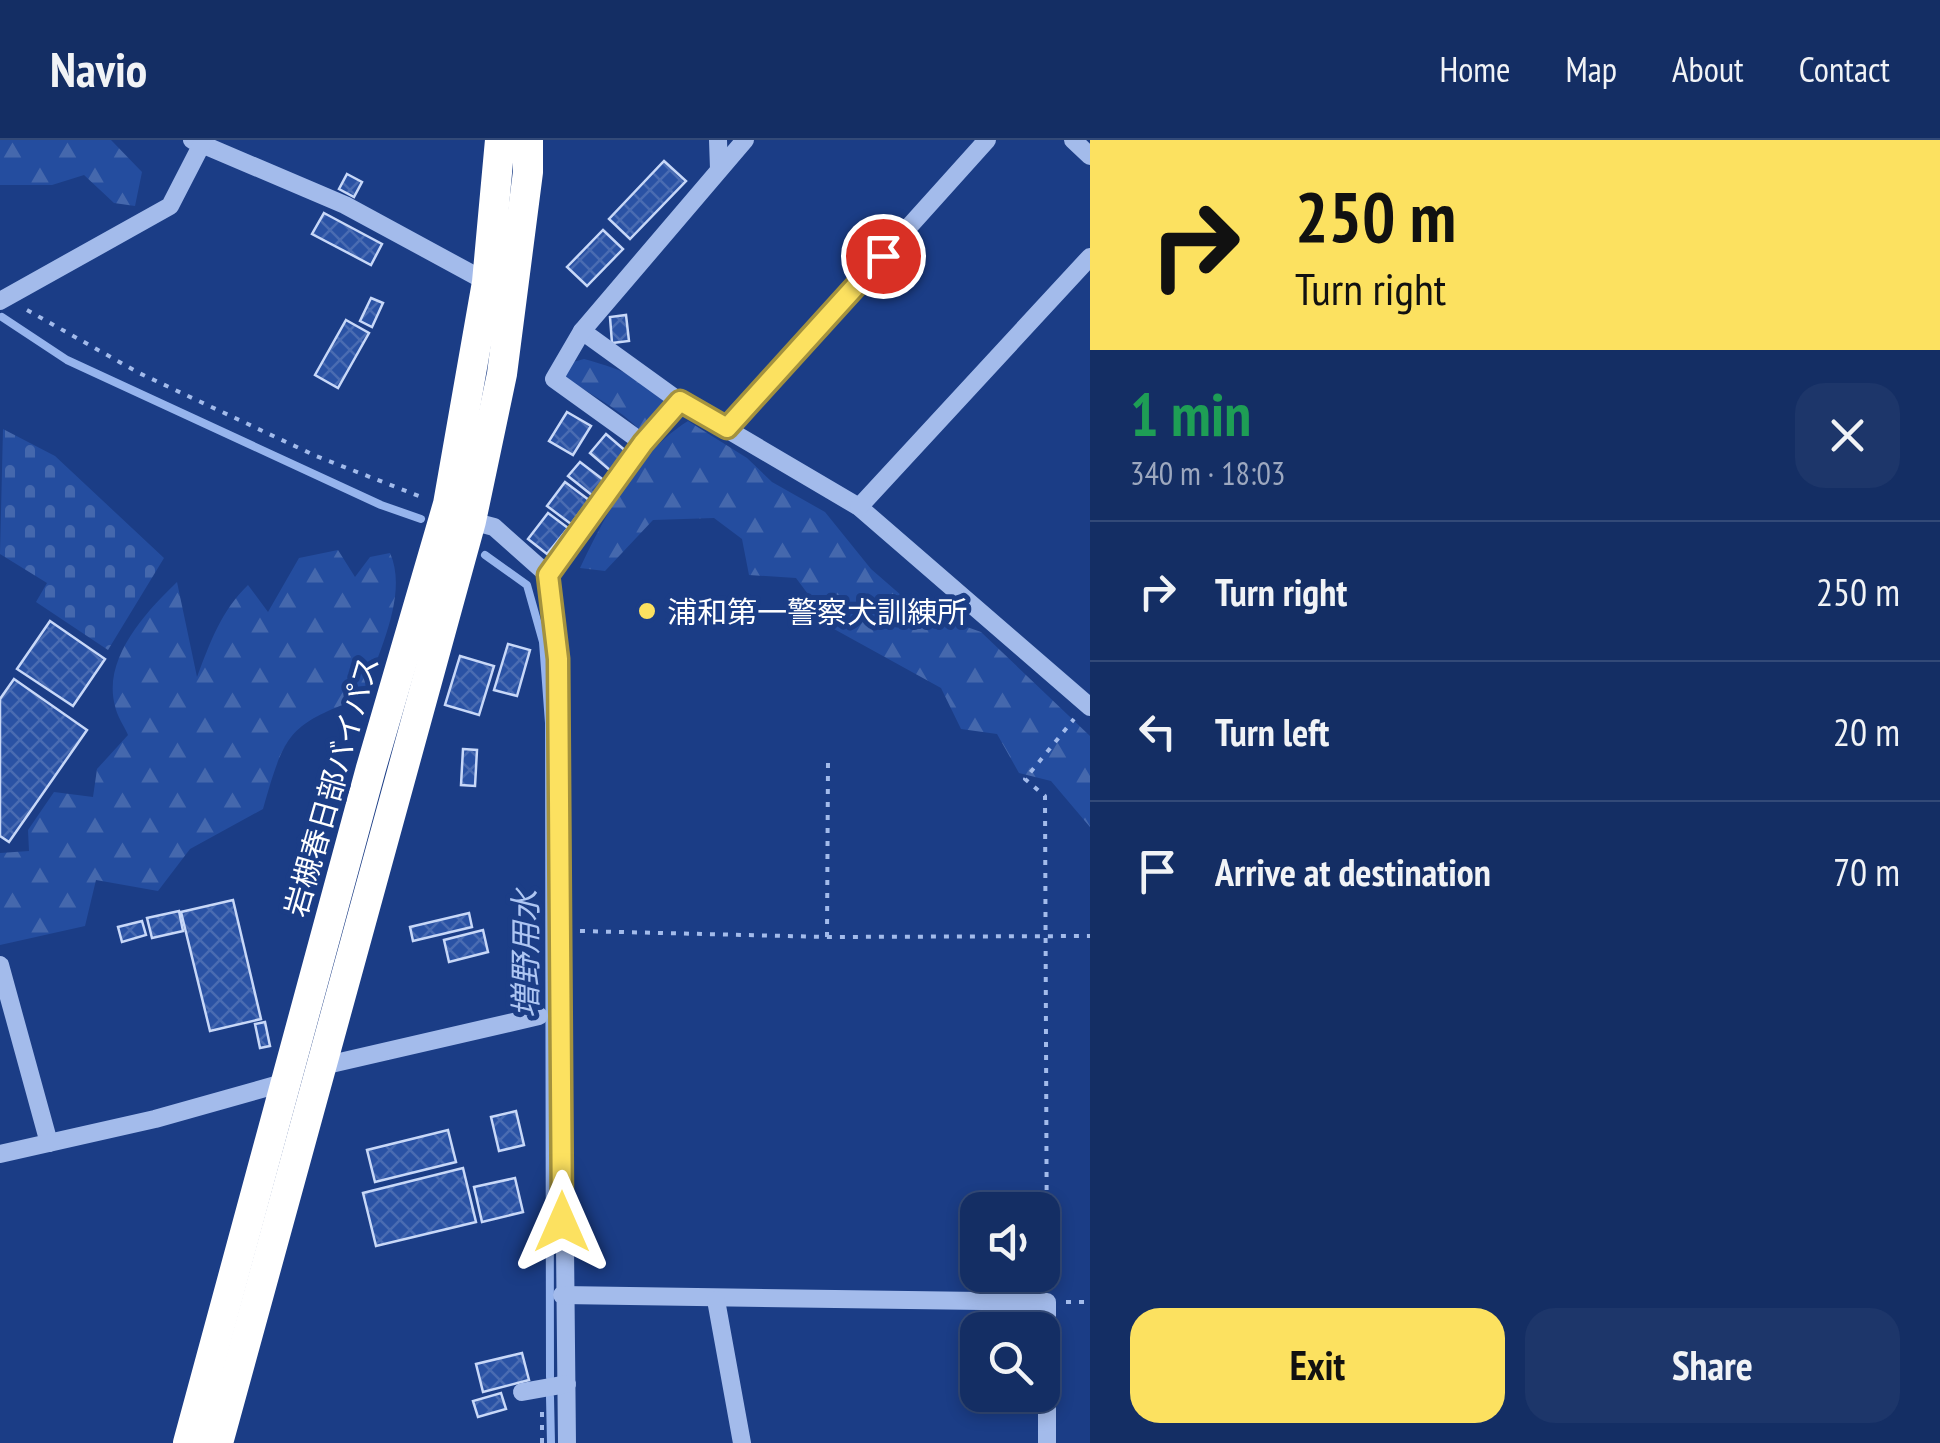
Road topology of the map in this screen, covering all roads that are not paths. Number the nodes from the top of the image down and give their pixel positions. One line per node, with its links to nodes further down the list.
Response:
1 (500, 140): 11 (highway, 岩槻春日部バイパス)
2 (528, 140): 18 (highway, 岩槻春日部バイパス)
3 (718, 140): 9 (street)
4 (745, 140): 9 (street)
5 (987, 140): 15 (street)
6 (1073, 140): 8 (street)
7 (199, 141): 11 (street); 12 (street)
8 (1090, 156)
9 (718, 169): 13 (street)
10 (1090, 257): 17 (street)
11 (487, 282): 18 (highway, 岩槻春日部バイパス)
12 (2, 300)
13 (582, 331): 14 (street); 16 (street)
14 (680, 401): 15 (street); 16 (street)
15 (727, 428): 17 (street)
16 (643, 443): 19 (street)
17 (858, 507): 20 (street)
18 (460, 513): 19 (street); 23 (highway, 岩槻春日部バイパス); 24 (highway, 岩槻春日部バイパス)
19 (548, 575): 27 (street)
20 (1089, 706)
21 (0, 965): 25 (street)
22 (540, 1016): 23 (street)
23 (321, 1066): 24 (street); 32 (highway, 岩槻春日部バイパス)
24 (284, 1084): 25 (street); 31 (highway, 岩槻春日部バイパス)
25 (49, 1143): 26 (street)
26 (0, 1154)
27 (562, 1295): 28 (street); 29 (street)
28 (716, 1300): 34 (street); 35 (street)
29 (567, 1384): 30 (street); 33 (street)
30 (522, 1392)
31 (188, 1443)
32 (218, 1443)
33 (567, 1443)
34 (742, 1443)
35 (1047, 1443)

